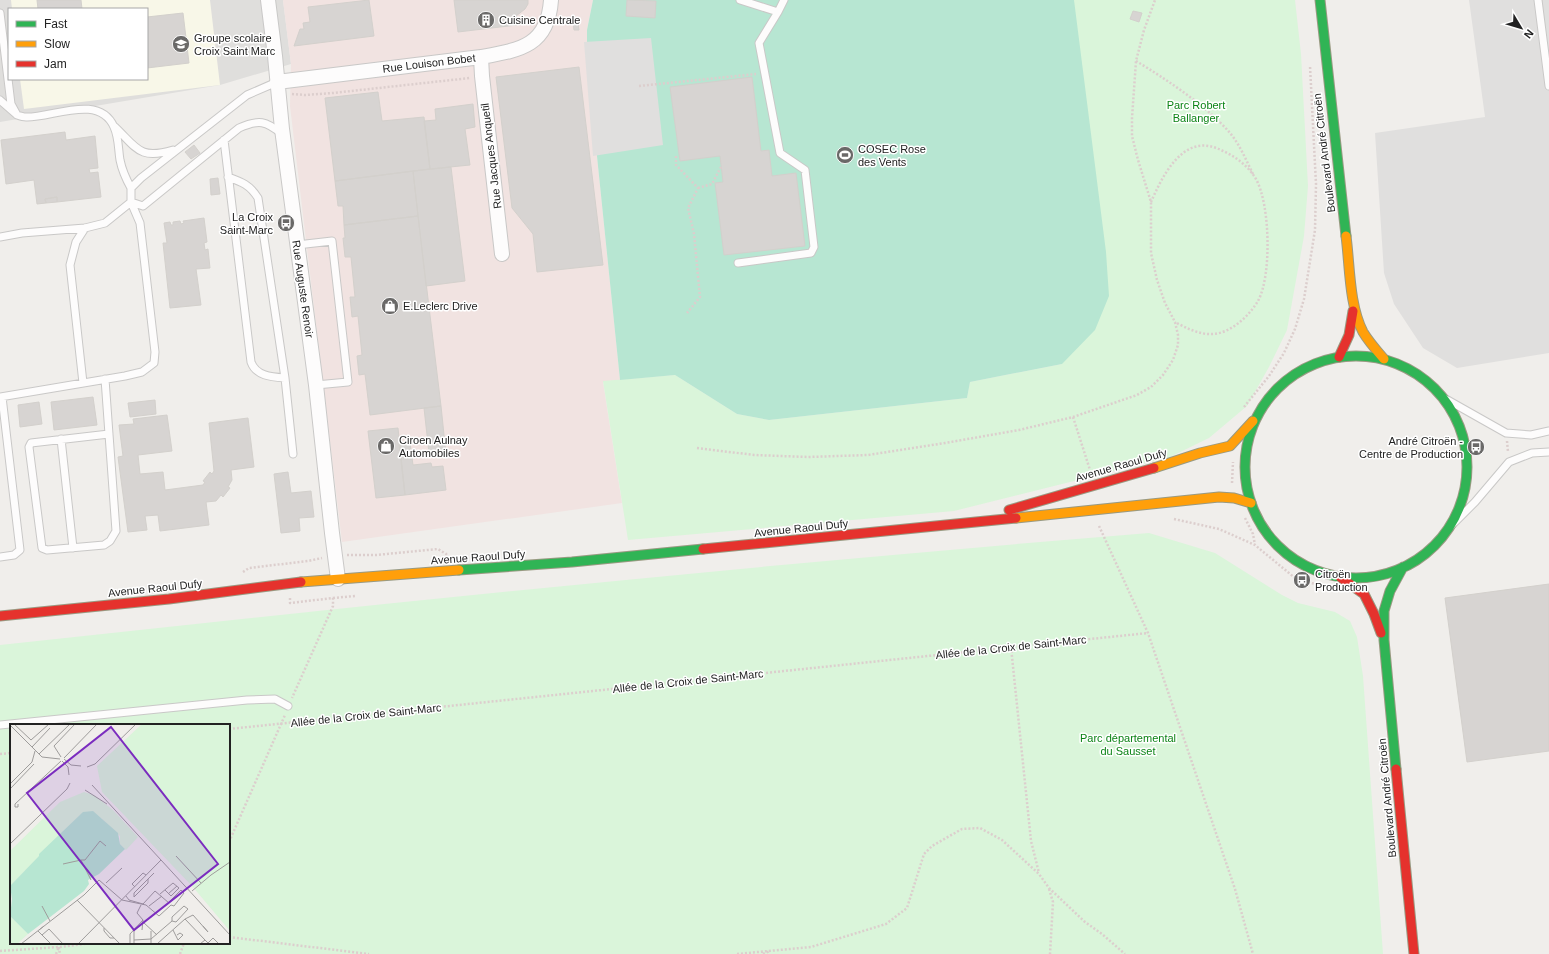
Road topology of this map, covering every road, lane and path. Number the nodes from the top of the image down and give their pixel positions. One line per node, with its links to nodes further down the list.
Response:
1 (268, 0): 16 (street, Rue Auguste Renoir)
2 (551, 0): 10 (street, Rue Louison Bobet)
3 (740, 0): 8 (lane)
4 (784, 0): 8 (lane)
5 (1155, 0): 11 (path)
6 (1320, 0): 40 (main road, Boulevard André Citroën)
7 (1538, 0): 18 (lane)
8 (778, 12): 13 (lane)
9 (0, 13): 14 (lane)
10 (481, 57): 16 (street, Rue Louison Bobet); 38 (street, Rue Jacques Anquetil)
11 (1136, 61): 30 (path); 34 (path)
12 (1310, 63): 51 (path)
13 (764, 73): 17 (path); 39 (lane)
14 (8, 79)
15 (8, 80): 22 (lane)
16 (277, 82): 24 (street, Rue Auguste Renoir); 26 (lane)
17 (639, 86)
18 (1549, 86)
19 (0, 100): 20 (lane)
20 (8, 107): 21 (lane); 22 (lane)
21 (0, 108)
22 (17, 115): 23 (lane)
23 (113, 125): 26 (lane); 31 (lane)
24 (283, 134): 25 (lane); 37 (street, Rue Auguste Renoir)
25 (224, 140): 29 (lane); 33 (lane)
26 (179, 148): 31 (lane)
27 (676, 156): 32 (path)
28 (721, 167): 32 (path)
29 (228, 177): 45 (lane); 45 (lane)
30 (1256, 179): 34 (path); 42 (path)
31 (131, 188): 33 (lane)
32 (698, 188): 41 (path)
33 (131, 202): 35 (lane); 46 (lane)
34 (1151, 202): 42 (path)
35 (85, 228): 36 (lane); 47 (lane)
36 (0, 238)
37 (297, 245): 48 (street, Rue Auguste Renoir); 48 (lane)
38 (502, 254)
39 (738, 263)
40 (1354, 303): 43 (main road, Boulevard André Citroën); 44 (main road, Boulevard André Citroën)
41 (687, 313)
42 (1176, 322): 52 (path)
43 (1339, 357): 44 (main road); 53 (main road)
44 (1384, 359): 50 (main road)
45 (285, 378): 60 (lane)
46 (105, 379): 47 (lane); 56 (lane)
47 (83, 383): 49 (lane)
48 (316, 385): 73 (street, Rue Auguste Renoir)
49 (1, 397): 70 (lane)
50 (1444, 398): 55 (lane); 67 (main road)
51 (1240, 411)
52 (1073, 417): 58 (path); 62 (path)
53 (1257, 417): 63 (main road); 66 (main road, Avenue Raoul Dufy)
54 (1549, 431): 55 (lane)
55 (1506, 433): 61 (path)
56 (109, 434): 57 (lane); 69 (lane)
57 (61, 439): 69 (lane); 69 (lane)
58 (697, 448)
59 (1549, 452): 61 (lane)
60 (293, 454)
61 (1509, 462): 67 (lane)
62 (1092, 476)
63 (1251, 504): 66 (main road, Avenue Raoul Dufy); 72 (main road)
64 (1176, 519): 68 (path)
65 (1098, 522): 75 (path)
66 (959, 524): 73 (main road, Avenue Raoul Dufy)
67 (1447, 530): 71 (main road)
68 (1255, 545)
69 (73, 548)
70 (0, 558)
71 (1403, 567): 72 (main road); 76 (main road, Boulevard André Citroën)
72 (1340, 577): 76 (main road, Boulevard André Citroën)
73 (338, 579): 74 (main road, Avenue Raoul Dufy)
74 (0, 616)
75 (1148, 633): 77 (path, Allée de la Croix de Saint-Marc); 100 (path)
76 (1384, 640): 101 (main road, Boulevard André Citroën)
77 (1011, 647): 80 (path, Allée de la Croix de Saint-Marc); 83 (path)
78 (288, 706): 79 (lane)
79 (0, 725)
80 (230, 729)
81 (10, 753): 82 (path)
82 (0, 754)
83 (1039, 874): 84 (path); 90 (path)
84 (1049, 888): 98 (path); 99 (path)
85 (230, 937): 95 (path)
86 (58, 944): 89 (path)
87 (84, 944): 89 (path)
88 (184, 944): 94 (path)
89 (59, 947): 91 (path); 92 (path); 93 (path)
90 (772, 950): 96 (path); 97 (path)
91 (0, 951)
92 (56, 954)
93 (60, 954)
94 (180, 954)
95 (369, 954)
96 (737, 954)
97 (764, 954)
98 (1050, 954)
99 (1125, 954)
100 (1253, 954)
101 (1414, 954)

